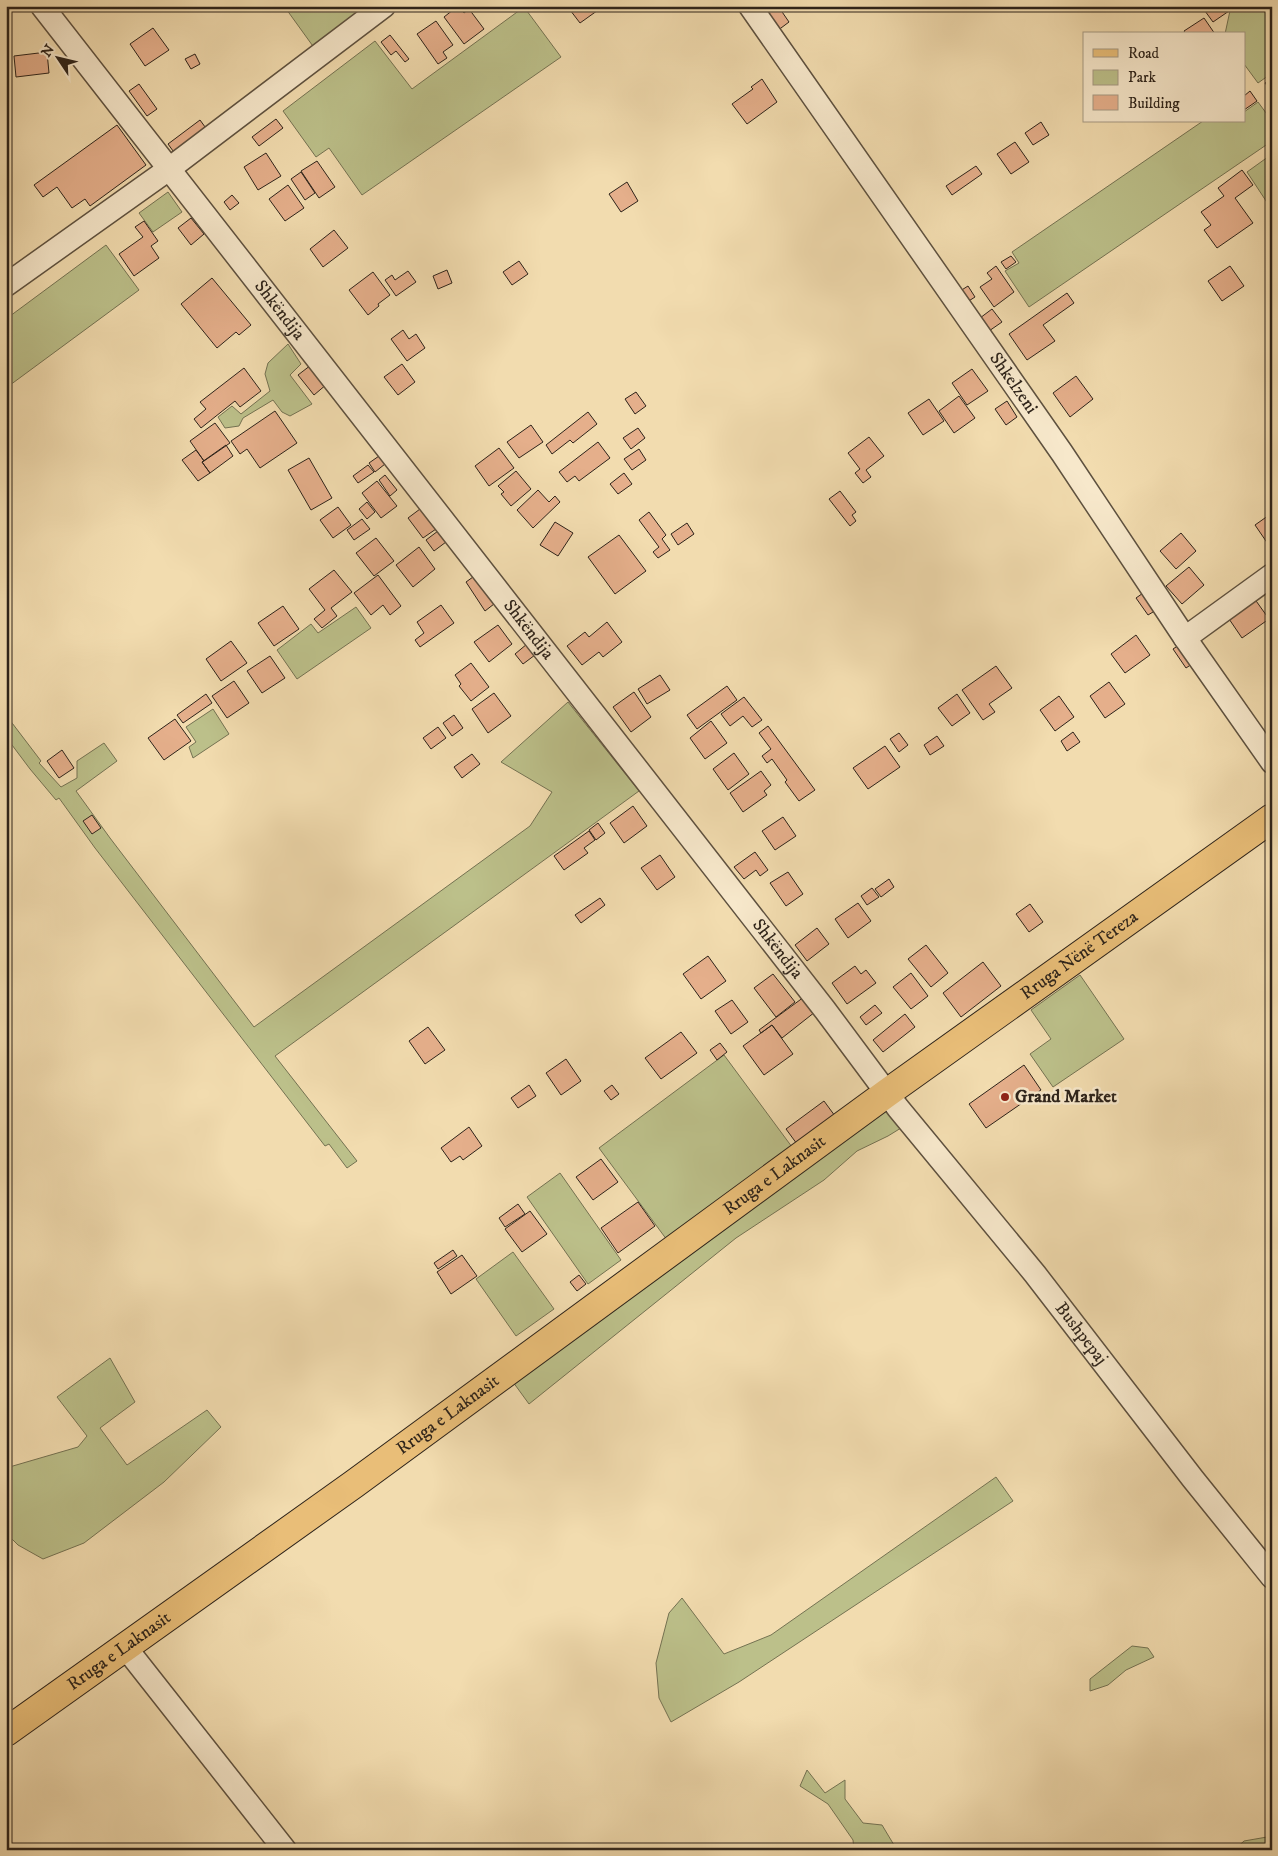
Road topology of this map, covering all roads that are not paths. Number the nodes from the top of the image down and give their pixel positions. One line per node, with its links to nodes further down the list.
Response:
1 (42, 6): 4 (street, Shkëndija)
2 (384, 6): 4 (street)
3 (750, 6): 7 (street, Shkelzeni)
4 (169, 170): 5 (street); 10 (street, Shkëndija)
5 (6, 285)
6 (1272, 576): 7 (street)
7 (1185, 638): 8 (street, Shkelzeni)
8 (1272, 762)
9 (1272, 818): 10 (main road, Rruga Nënë Tereza)
10 (887, 1093): 11 (street, Bushpepaj); 12 (main road, Rruga e Laknasit)
11 (1272, 1577)
12 (122, 1648): 13 (main road, Rruga e Laknasit); 14 (street)
13 (6, 1732)
14 (285, 1850)

